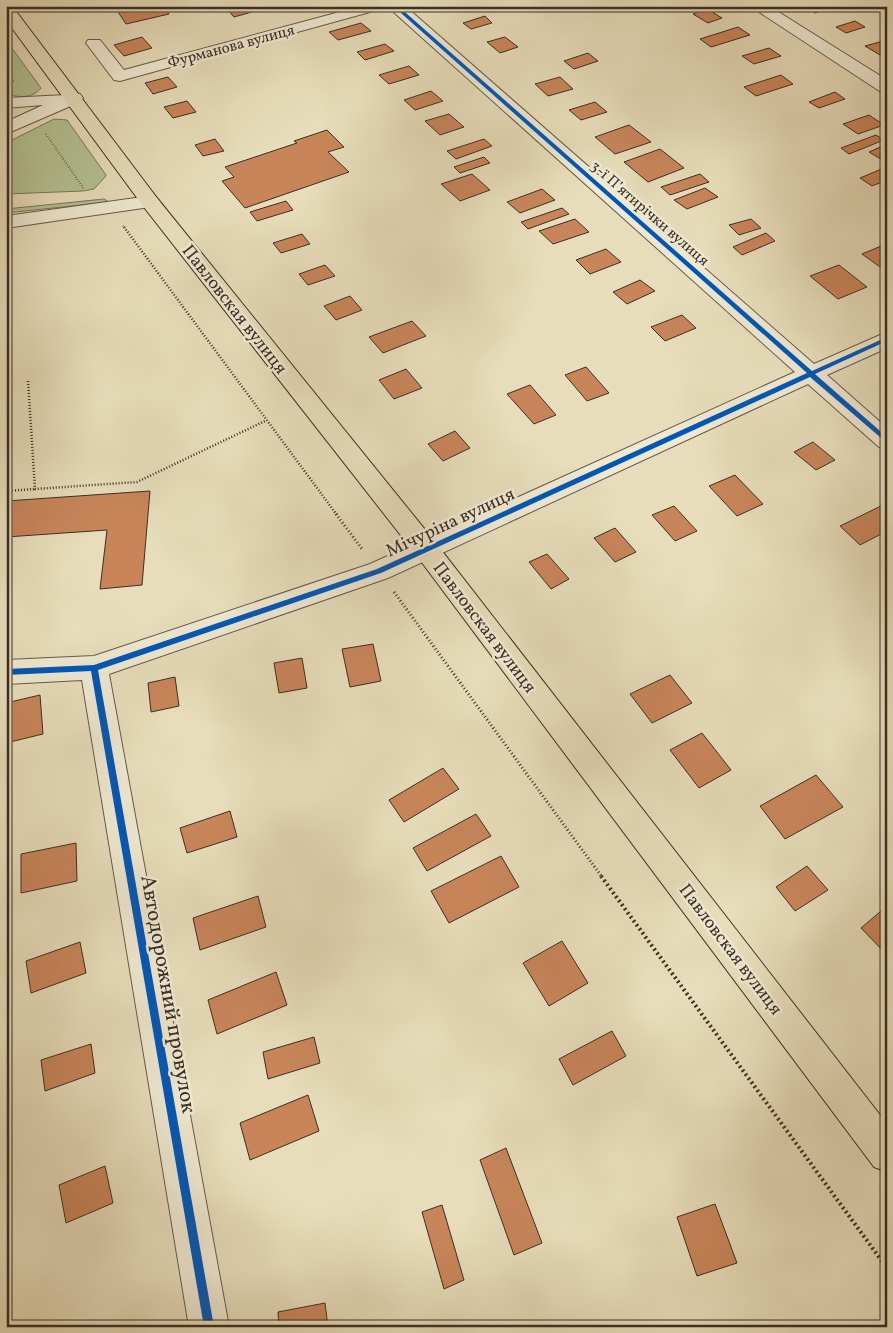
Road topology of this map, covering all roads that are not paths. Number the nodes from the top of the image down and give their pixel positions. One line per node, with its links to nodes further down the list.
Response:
1 (381, 6): 5 (street, Фурманова вулиця)
2 (395, 6): 14 (street, 3-ї П’ятирічки вулиця)
3 (758, 6): 6 (street)
4 (6, 10): 7 (main road, Павловская вулиця)
5 (94, 44)
6 (887, 88)
7 (74, 98): 8 (street); 9 (street); 10 (main road, Павловская вулиця)
8 (6, 103)
9 (6, 129)
10 (146, 196): 11 (street); 12 (street); 16 (main road, Павловская вулиця)
11 (6, 203)
12 (6, 222)
13 (887, 339): 14 (street, Мічуріна вулиця)
14 (811, 373): 15 (street, 3-ї П’ятирічки вулиця); 16 (street, Мічуріна вулиця)
15 (887, 441)
16 (426, 549): 17 (street, Мічуріна вулиця); 19 (main road, Павловская вулиця)
17 (94, 668): 18 (street, Мічуріна вулиця); 20 (street, Автодорожний провулок)
18 (6, 672)
19 (887, 1154)
20 (209, 1327)

